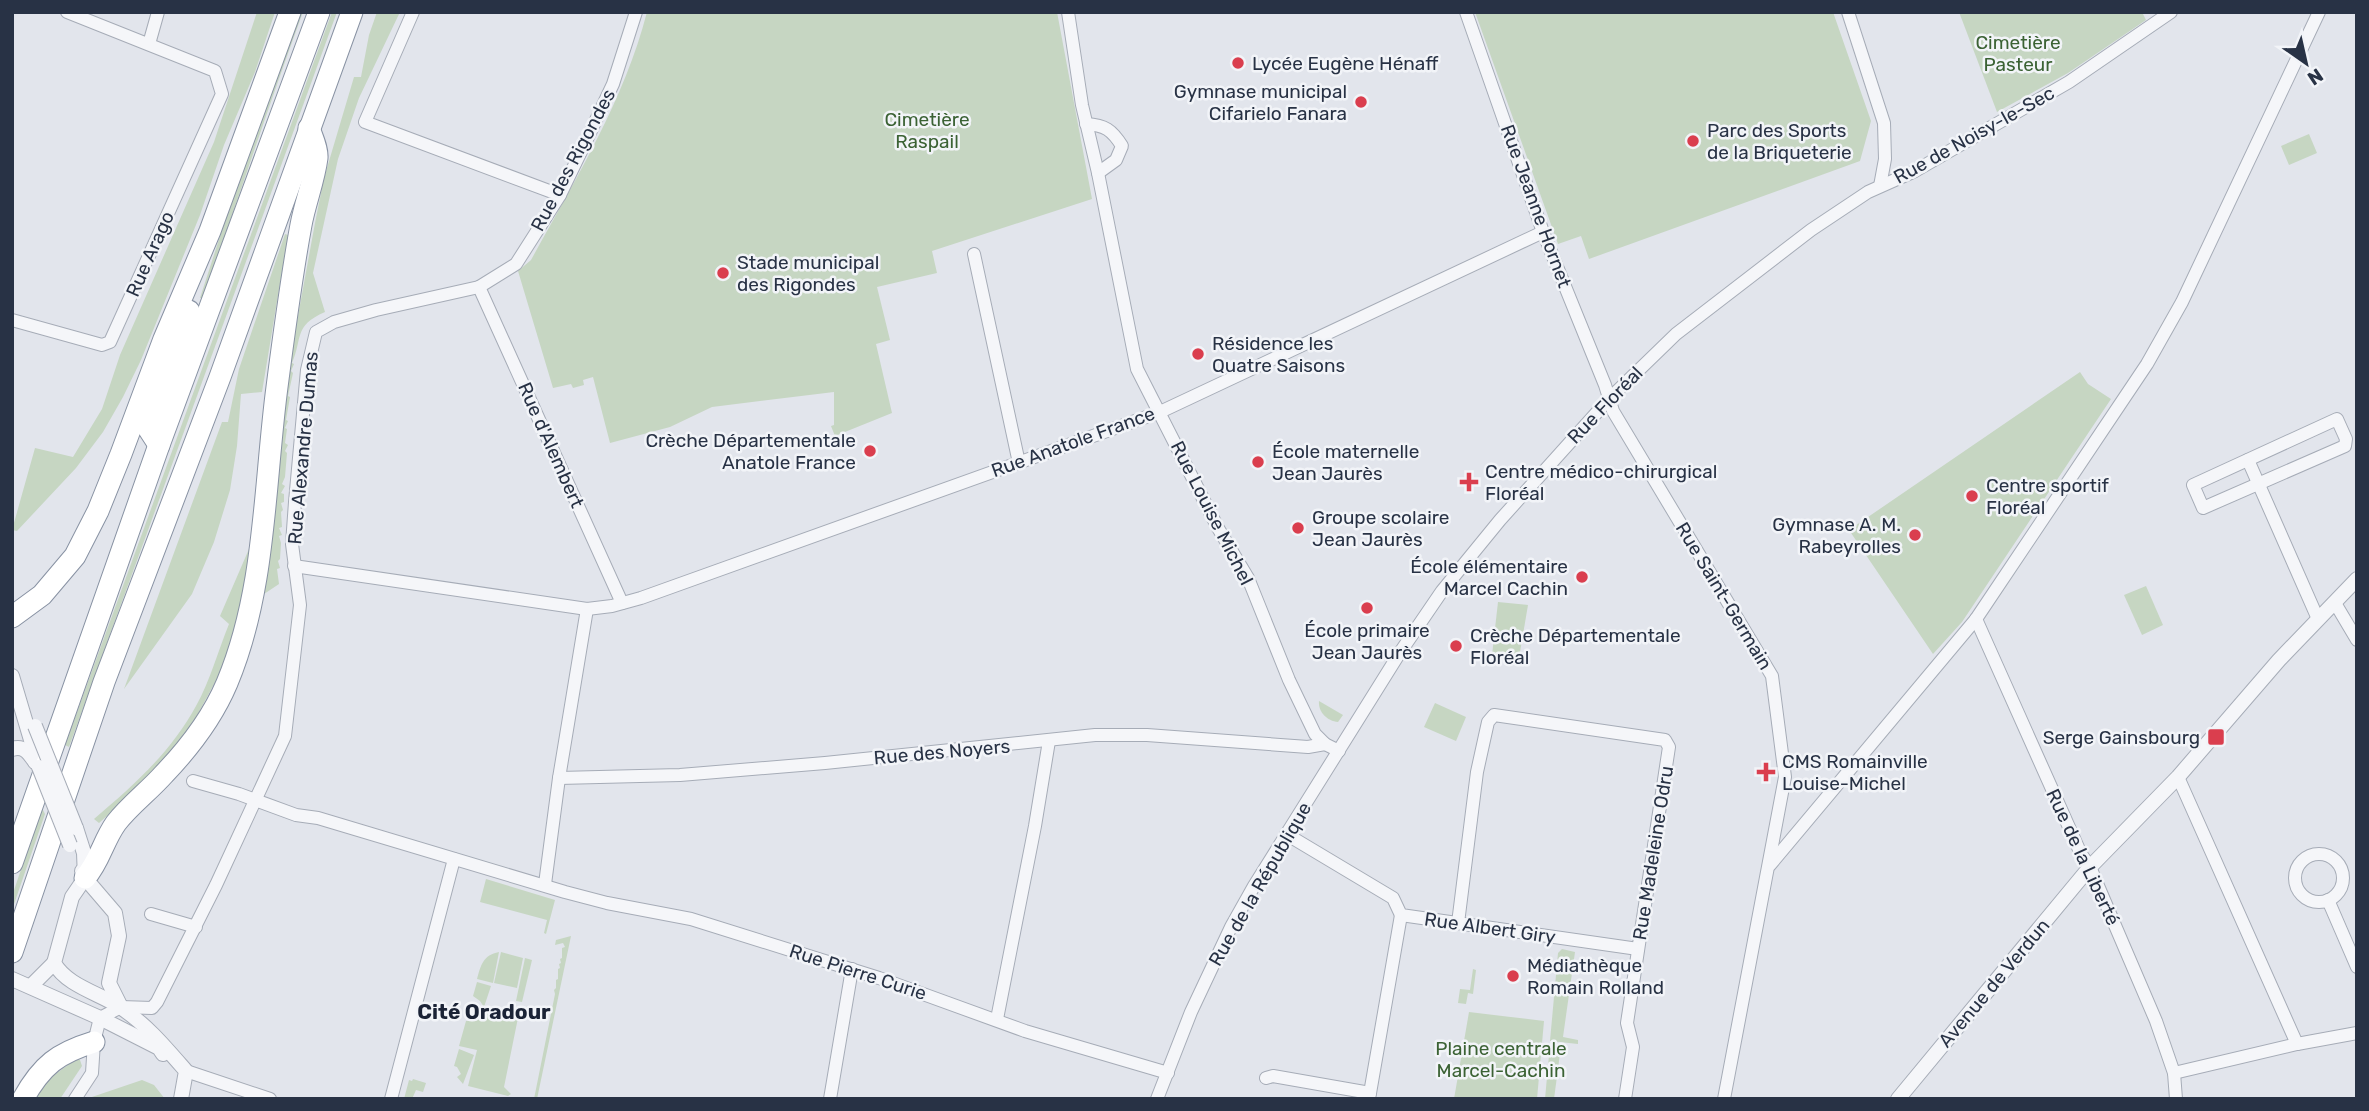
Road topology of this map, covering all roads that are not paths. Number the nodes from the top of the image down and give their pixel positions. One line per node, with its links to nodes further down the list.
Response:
1 (67, 12): 13 (street)
2 (158, 12): 13 (street)
3 (290, 12): 19 (highway)
4 (319, 12): 26 (highway)
5 (352, 12): 15 (highway)
6 (413, 12): 18 (street)
7 (636, 12): 18 (street, Rue des Rigondes)
8 (1068, 12): 14 (street, Rue Louise Michel)
9 (1466, 12): 20 (street, Rue Jeanne Hornet)
10 (1848, 12): 17 (street)
11 (2171, 12): 17 (street, Rue de Noisy-le-Sec)
12 (2319, 12): 36 (street)
13 (149, 44): 23 (street, Rue Arago)
14 (1086, 124): 16 (street, Rue Louise Michel); 16 (street)
15 (309, 128): 53 (highway); 61 (highway)
16 (1098, 173): 25 (street, Rue Louise Michel)
17 (1880, 186): 24 (street, Rue Floréal)
18 (560, 195): 22 (street, Rue des Rigondes)
19 (210, 231): 26 (highway); 35 (highway)
20 (1543, 232): 24 (street, Rue Jeanne Hornet); 25 (street, Rue Anatole France)
21 (974, 254): 28 (street)
22 (479, 287): 30 (street, Rue Alexandre Dumas); 32 (street, Rue d'Alembert)
23 (12, 320)
24 (1609, 399): 43 (street, Rue Floréal); 51 (street, Rue Saint-Germain)
25 (1160, 412): 28 (street, Rue Anatole France); 42 (street, Rue Louise Michel)
26 (159, 445): 50 (highway)
27 (2248, 460): 29 (street); 29 (street); 29 (street)
28 (1019, 463): 32 (street, Rue Anatole France)
29 (2259, 484): 37 (street)
30 (294, 566): 34 (street, Rue Anatole France); 47 (street, Rue Alexandre Dumas)
31 (2357, 579): 33 (street, Avenue de Verdun)
32 (622, 603): 34 (street, Rue Anatole France)
33 (2334, 603): 37 (street, Avenue de Verdun); 38 (street)
34 (587, 610): 45 (street)
35 (12, 617)
36 (1976, 619): 51 (street); 52 (street, Rue de la Liberté)
37 (2318, 619): 44 (street, Avenue de Verdun)
38 (2357, 640)
39 (14, 682): 40 (street)
40 (26, 741): 53 (street, bridge); 53 (street, bridge)
41 (1049, 741): 42 (street, Rue des Noyers); 45 (street, Rue des Noyers); 69 (street)
42 (1325, 744): 43 (street, Rue Louise Michel)
43 (1339, 751): 48 (street, Rue de la République)
44 (2178, 777): 52 (street, Avenue de Verdun); 72 (street)
45 (558, 778): 54 (street)
46 (193, 781): 47 (street, Rue Pierre Curie)
47 (256, 801): 49 (street, Rue Pierre Curie); 59 (street, Rue Alexandre Dumas)
48 (1286, 834): 57 (street, Rue Albert Giry); 74 (street, Rue de la République)
49 (454, 859): 54 (street, Rue Pierre Curie); 82 (street)
50 (12, 863)
51 (1769, 866): 86 (street, Rue Saint-Germain)
52 (2090, 867): 75 (street, Rue de la Liberté); 87 (street, Avenue de Verdun)
53 (85, 878): 62 (street); 67 (street)
54 (545, 884): 64 (street, Rue Pierre Curie)
55 (2328, 900): 63 (street)
56 (151, 914): 59 (street)
57 (1401, 915): 58 (street, Rue Albert Giry); 77 (street)
58 (1458, 923): 60 (street, Rue Albert Giry); 60 (street, Rue Madeleine Odru)
59 (196, 927): 67 (street, Rue Alexandre Dumas)
60 (1638, 949): 85 (street, Rue Madeleine Odru)
61 (12, 952)
62 (54, 963): 66 (street); 67 (street)
63 (2357, 967)
64 (852, 969): 69 (street, Rue Pierre Curie); 83 (street)
65 (14, 980): 66 (street)
66 (31, 986): 68 (street)
67 (121, 1007): 68 (street); 73 (street)
68 (100, 1018): 71 (street); 80 (street)
69 (997, 1019): 74 (street, Rue Pierre Curie)
70 (2357, 1033): 72 (street)
71 (94, 1042): 78 (highway); 79 (street)
72 (2297, 1044): 75 (street)
73 (186, 1071): 80 (street); 81 (street)
74 (1168, 1073): 84 (street, Rue de la République)
75 (2174, 1073): 88 (street, Rue de la Liberté)
76 (1266, 1078): 77 (street)
77 (1369, 1096)
78 (23, 1099)
79 (75, 1099)
80 (180, 1099)
81 (270, 1099)
82 (391, 1099)
83 (830, 1099)
84 (1157, 1099)
85 (1625, 1099)
86 (1724, 1099)
87 (1898, 1099)
88 (2176, 1099)

